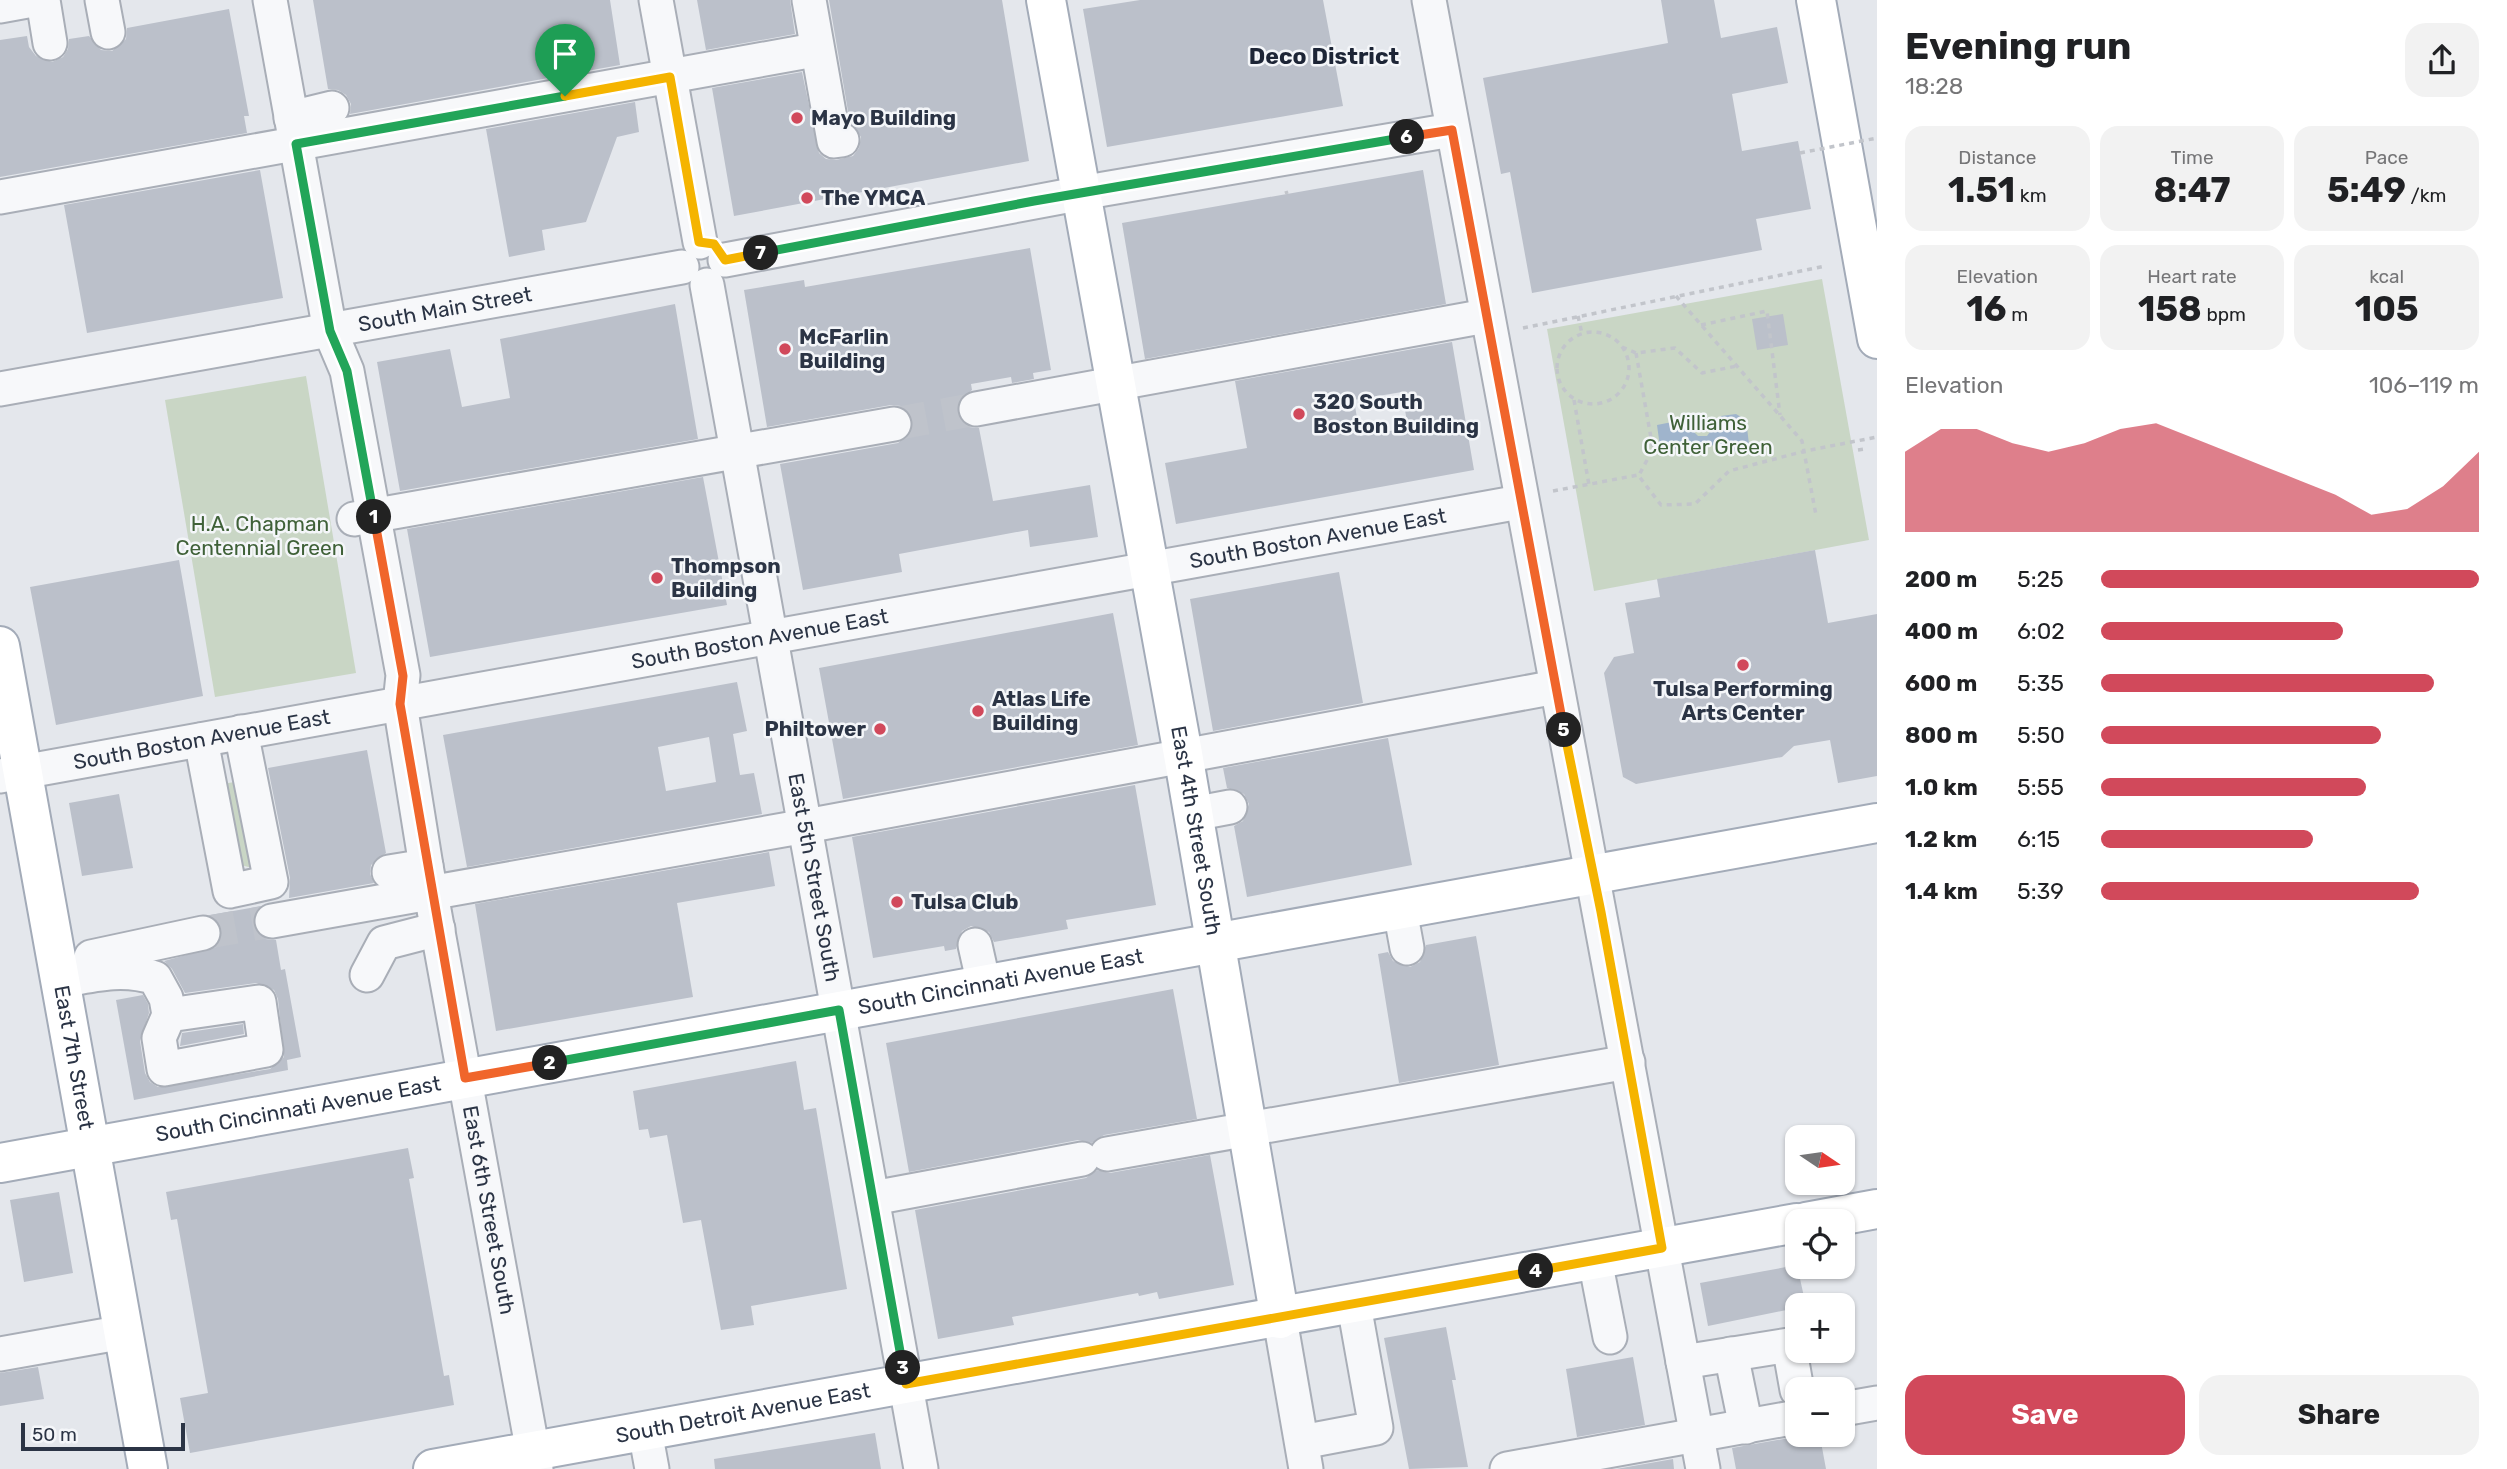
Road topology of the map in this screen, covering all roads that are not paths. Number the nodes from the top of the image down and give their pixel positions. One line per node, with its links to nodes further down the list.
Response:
1 (33, 0): 9 (street)
2 (43, 0): 10 (street)
3 (270, 0): 15 (street, East 6th Street South)
4 (656, 0): 12 (street, East 5th Street South)
5 (809, 0): 16 (street)
6 (1046, 0): 17 (main road, East 4th Street South)
7 (1429, 0): 14 (street)
8 (1816, 0): 22 (main road)
9 (0, 6)
10 (50, 43)
11 (809, 51): 12 (street)
12 (670, 77): 15 (street); 19 (street, East 5th Street South)
13 (332, 108): 15 (street)
14 (1452, 130): 17 (street, South Main Street); 20 (street)
15 (293, 131): 18 (street); 21 (street, East 6th Street South)
16 (842, 140)
17 (1081, 193): 19 (street, South Main Street); 23 (main road, East 4th Street South)
18 (0, 197)
19 (703, 264): 21 (street, South Main Street); 27 (street, East 5th Street South)
20 (1486, 316): 23 (street); 28 (street)
21 (330, 331): 24 (street, South Main Street); 29 (street, East 6th Street South)
22 (1877, 339)
23 (1116, 384): 25 (street); 30 (main road, East 4th Street South)
24 (0, 388)
25 (976, 410)
26 (894, 424): 27 (street)
27 (737, 451): 29 (street); 31 (street, East 5th Street South)
28 (1520, 502): 30 (street, South Boston Avenue East); 33 (street)
29 (363, 517): 34 (street, East 6th Street South)
30 (1149, 568): 31 (street, South Boston Avenue East); 37 (main road, East 4th Street South)
31 (772, 635): 34 (street, South Boston Avenue East); 42 (street, East 5th Street South)
32 (0, 646): 38 (main road, East 7th Street)
33 (1556, 687): 37 (street); 44 (street)
34 (400, 704): 35 (street, South Boston Avenue East); 45 (street, East 6th Street South)
35 (242, 732): 36 (street, South Boston Avenue East); 36 (street)
36 (201, 740): 38 (street, South Boston Avenue East)
37 (1183, 754): 40 (main road, East 4th Street South); 42 (street)
38 (11, 774): 53 (main road, East 7th Street)
39 (1230, 807): 40 (street)
40 (1193, 814): 50 (main road, East 4th Street South)
41 (1877, 823): 44 (main road, South Cincinnati Avenue East)
42 (806, 826): 45 (street); 56 (street, East 5th Street South)
43 (389, 873): 45 (street)
44 (1591, 874): 46 (main road, South Cincinnati Avenue East); 58 (street)
45 (428, 878): 47 (street); 48 (street, East 6th Street South)
46 (1399, 910): 50 (main road, South Cincinnati Avenue East); 52 (street)
47 (272, 920)
48 (438, 929): 54 (street); 59 (street, East 6th Street South)
49 (203, 933): 53 (street)
50 (1214, 944): 55 (main road, South Cincinnati Avenue East); 60 (main road, East 4th Street South)
51 (975, 945): 55 (street)
52 (1407, 948)
53 (59, 972): 57 (street); 61 (main road, East 7th Street)
54 (367, 975)
55 (984, 985): 56 (main road, South Cincinnati Avenue East)
56 (839, 1010): 59 (main road, South Cincinnati Avenue East); 63 (street, East 5th Street South)
57 (169, 1015)
58 (1628, 1062): 60 (street); 67 (street)
59 (465, 1078): 61 (main road, South Cincinnati Avenue East); 85 (street, East 6th Street South)
60 (1247, 1128): 63 (street); 70 (main road, East 4th Street South)
61 (90, 1147): 62 (main road, South Cincinnati Avenue East); 71 (main road, East 7th Street)
62 (0, 1163)
63 (873, 1198): 77 (street, East 5th Street South)
64 (1877, 1209): 65 (main road)
65 (1855, 1213)
66 (1785, 1225): 67 (main road, South Detroit Avenue East)
67 (1662, 1248): 68 (main road, South Detroit Avenue East); 75 (street)
68 (1595, 1260): 69 (main road, South Detroit Avenue East); 72 (street)
69 (1354, 1305): 70 (main road, South Detroit Avenue East); 84 (street)
70 (1280, 1319): 77 (main road, South Detroit Avenue East); 84 (street, East 4th Street South)
71 (124, 1332): 73 (street); 87 (main road, East 7th Street)
72 (1610, 1337)
73 (0, 1354)
74 (1731, 1354): 75 (street); 76 (street); 81 (street)
75 (1683, 1362): 83 (street)
76 (1795, 1377)
77 (906, 1384): 82 (main road, South Detroit Avenue East); 90 (street, East 5th Street South)
78 (1877, 1403): 79 (street)
79 (1855, 1407)
80 (1785, 1420): 81 (street)
81 (1746, 1427): 83 (street)
82 (645, 1431): 85 (main road, South Detroit Avenue East); 89 (street)
83 (1697, 1436): 86 (street); 92 (street)
84 (1304, 1456)
85 (535, 1460): 88 (main road, South Detroit Avenue East)
86 (1551, 1465): 91 (street)
87 (148, 1469)
88 (433, 1469)
89 (652, 1469)
90 (921, 1469)
91 (1507, 1469)
92 (1703, 1469)

